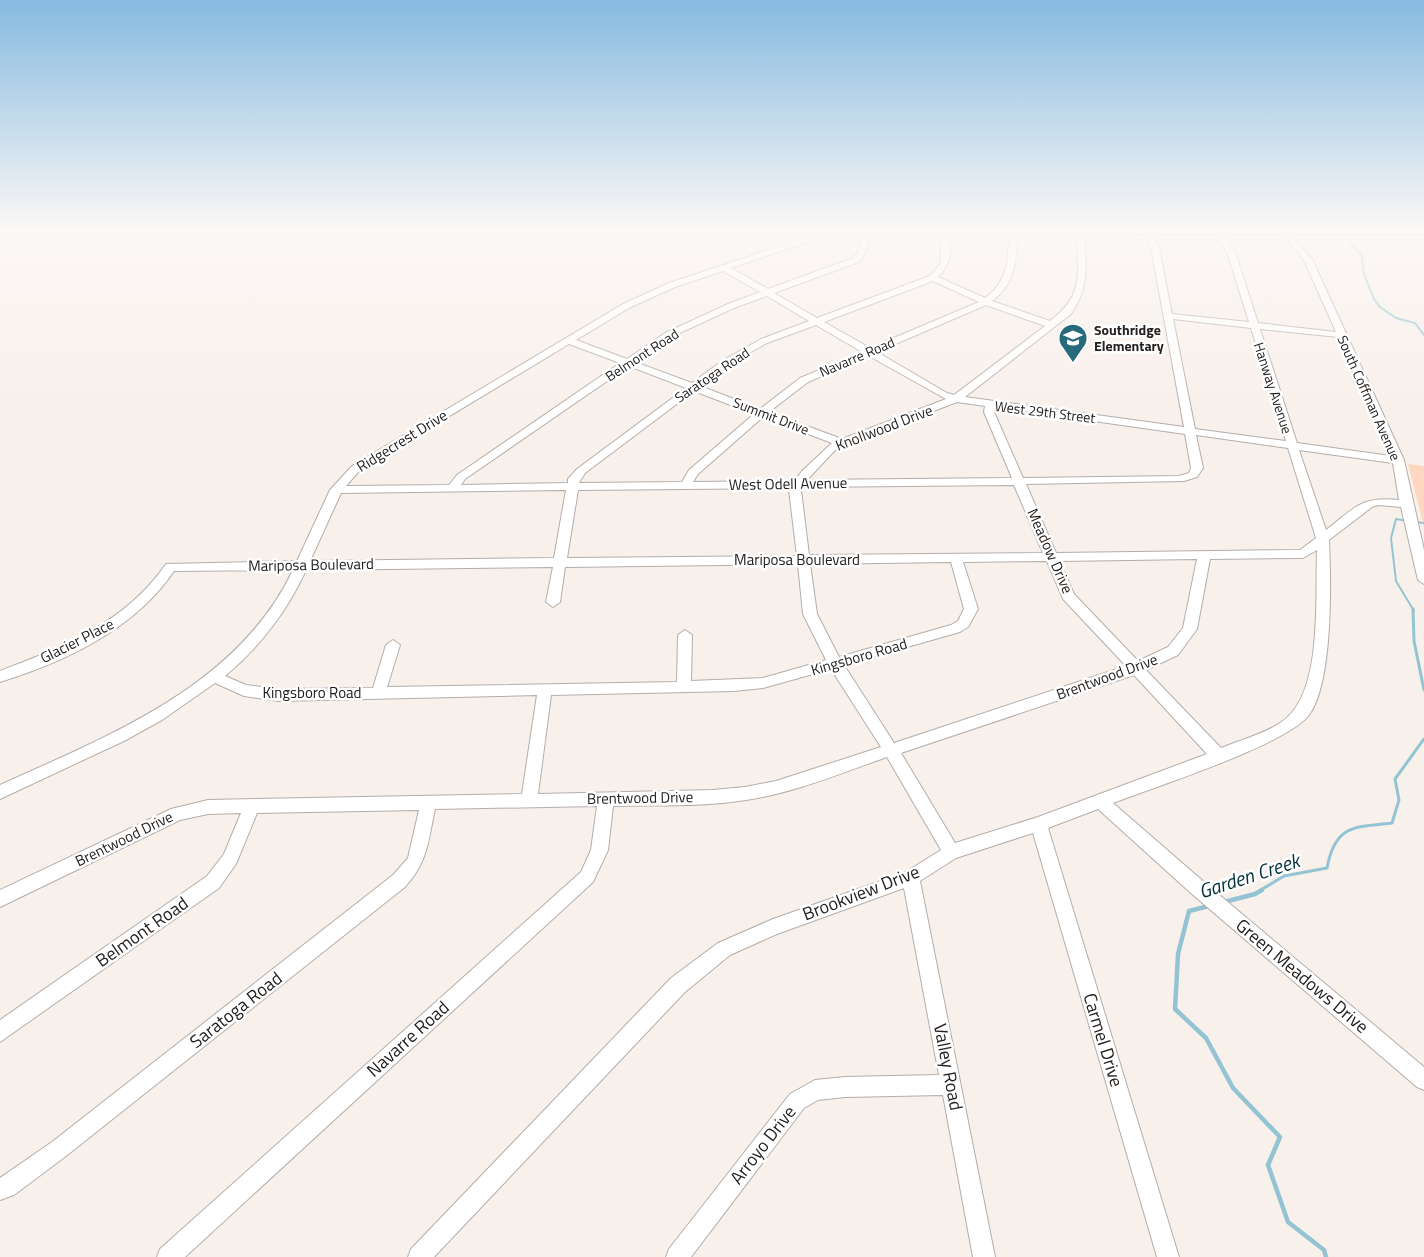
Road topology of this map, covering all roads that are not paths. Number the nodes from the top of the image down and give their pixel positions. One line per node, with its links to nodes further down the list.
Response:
1 (668, 289): 18 (street, Ridgecrest Drive)
2 (760, 289): 11 (street, West 29th Street)
3 (783, 289): 11 (street, Belmont Road)
4 (904, 289): 14 (street, Saratoga Road)
5 (957, 289): 12 (street)
6 (1002, 289): 12 (street, Navarre Road)
7 (1082, 289): 15 (street, Knollwood Drive)
8 (1163, 289): 13 (street)
9 (1242, 289): 16 (street, Hanway Avenue)
10 (1321, 289): 17 (street, South Coffman Avenue)
11 (769, 294): 14 (street, West 29th Street); 20 (street, Belmont Road)
12 (986, 302): 15 (street); 19 (street, Navarre Road)
13 (1168, 315): 16 (street); 25 (street)
14 (817, 321): 19 (street, West 29th Street); 21 (street, Saratoga Road)
15 (1052, 325): 22 (street, Knollwood Drive)
16 (1253, 325): 17 (street); 27 (street, Hanway Avenue)
17 (1342, 335): 28 (street, South Coffman Avenue)
18 (567, 340): 20 (street, Summit Drive); 34 (street, Ridgecrest Drive)
19 (868, 352): 22 (street, West 29th Street); 24 (street, Navarre Road)
20 (628, 363): 21 (street, Summit Drive); 33 (street, Belmont Road)
21 (693, 387): 24 (street, Summit Drive); 32 (street, Saratoga Road)
22 (956, 399): 23 (street, West 29th Street); 26 (street, Knollwood Drive)
23 (990, 405): 25 (street, West 29th Street); 29 (street, Meadow Drive)
24 (763, 413): 26 (street, Summit Drive); 31 (street, Navarre Road)
25 (1190, 431): 27 (street, West 29th Street); 29 (street, West Odell Avenue)
26 (840, 442): 30 (street, Knollwood Drive)
27 (1292, 445): 28 (street, West 29th Street); 36 (street, Hanway Avenue)
28 (1398, 460): 35 (street, South Coffman Avenue)
29 (1019, 481): 30 (street, West Odell Avenue); 38 (street, Meadow Drive)
30 (798, 484): 31 (street, West Odell Avenue); 40 (street)
31 (686, 485): 32 (street, West Odell Avenue)
32 (573, 487): 33 (street, West Odell Avenue); 41 (street, Saratoga Road)
33 (453, 488): 34 (street, West Odell Avenue)
34 (336, 490): 42 (street, Ridgecrest Drive)
35 (1407, 510): 36 (street, Mariposa Boulevard); 44 (street, South Coffman Avenue)
36 (1323, 541): 37 (street, Mariposa Boulevard); 56 (street, Brookview Drive)
37 (1204, 556): 38 (street, Mariposa Boulevard); 49 (street, Brentwood Drive)
38 (1051, 557): 39 (street, Mariposa Boulevard); 49 (street, Meadow Drive)
39 (956, 559): 40 (street, Mariposa Boulevard); 48 (street, Kingsboro Road)
40 (804, 561): 41 (street, Mariposa Boulevard); 48 (street)
41 (561, 562): 42 (street, Mariposa Boulevard); 45 (street, Saratoga Road)
42 (303, 565): 43 (street, Mariposa Boulevard); 51 (street, Ridgecrest Drive)
43 (170, 567): 50 (street, Glacier Place)
44 (1424, 580)
45 (553, 602)
46 (685, 635): 52 (street)
47 (393, 645): 54 (street, Kingsboro Road)
48 (835, 663): 52 (street, Kingsboro Road); 55 (street)
49 (1137, 668): 55 (street, Brentwood Drive); 56 (street, Meadow Drive)
50 (0, 677)
51 (213, 677): 54 (street, Kingsboro Road); 57 (street, Ridgecrest Drive)
52 (684, 688): 53 (street, Kingsboro Road)
53 (545, 690): 54 (street, Kingsboro Road); 59 (street)
54 (378, 693)
55 (892, 752): 58 (street, Brentwood Drive); 64 (street)
56 (1219, 756): 61 (street, Brookview Drive)
57 (0, 792)
58 (605, 799): 59 (street, Brentwood Drive); 71 (street, Navarre Road)
59 (529, 800): 60 (street, Brentwood Drive)
60 (429, 801): 62 (street, Brentwood Drive); 70 (street, Saratoga Road)
61 (1100, 801): 63 (street, Brookview Drive); 68 (street, Green Meadows Drive)
62 (252, 806): 66 (street, Brentwood Drive); 67 (street, Belmont Road)
63 (1039, 824): 64 (street, Brookview Drive); 75 (street, Carmel Drive)
64 (951, 852): 65 (street, Brookview Drive)
65 (911, 878): 69 (street, Valley Road); 72 (street, Brookview Drive)
66 (0, 899)
67 (0, 1032)
68 (1424, 1080)
69 (952, 1085): 73 (street, Arroyo Drive); 74 (street, Valley Road)
70 (0, 1189)
71 (168, 1257)
72 (419, 1257)
73 (677, 1257)
74 (984, 1257)
75 (1168, 1257)

